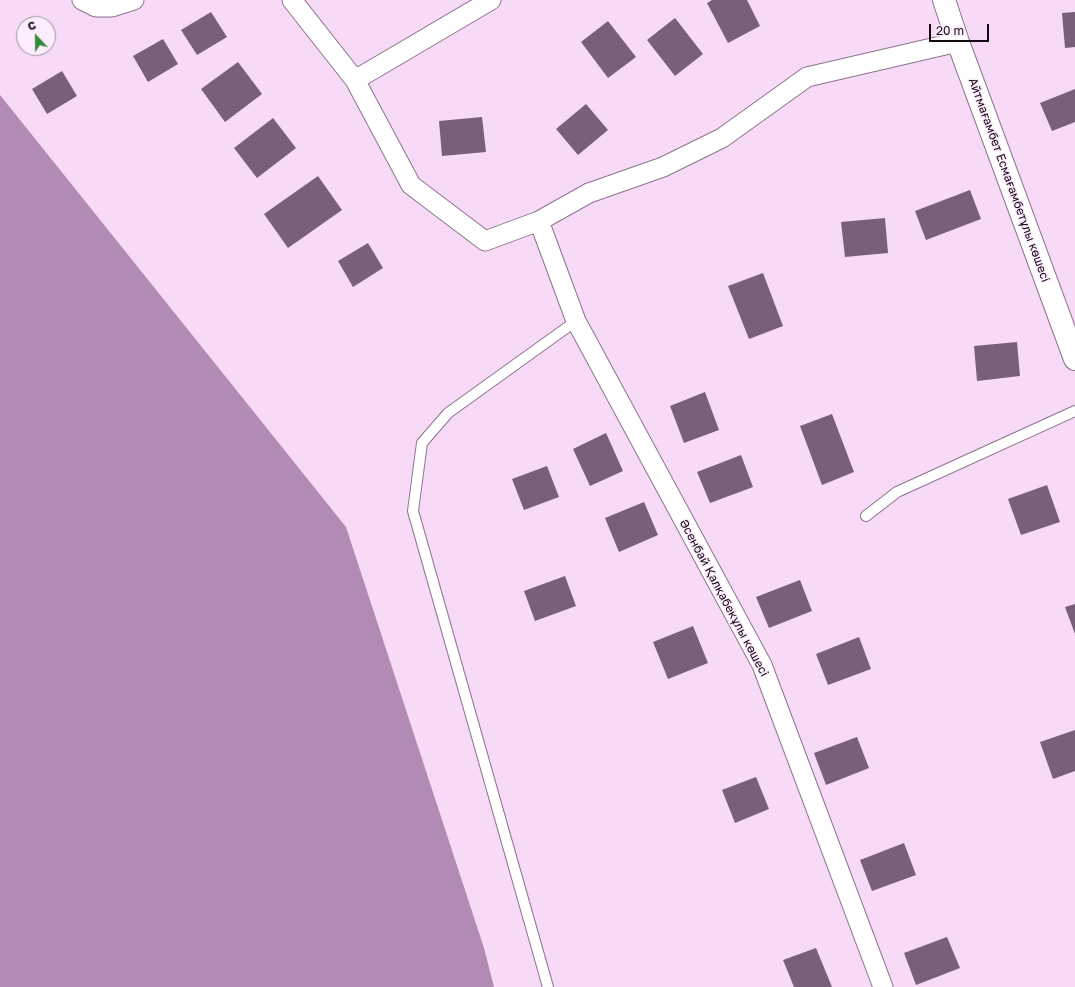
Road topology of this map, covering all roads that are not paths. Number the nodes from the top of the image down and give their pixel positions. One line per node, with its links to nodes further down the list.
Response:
1 (82, 0): 2 (street)
2 (134, 0)
3 (292, 0): 7 (street)
4 (491, 0): 7 (street)
5 (944, 0): 6 (street, Айтмағамбет Есмағамбетұлы көшесі)
6 (958, 42): 8 (street); 10 (street, Айтмағамбет Есмағамбетұлы көшесі)
7 (355, 80): 8 (street)
8 (539, 221): 9 (street, Әсенбай Қалқабекұлы көшесі)
9 (576, 321): 13 (lane); 14 (street, Әсенбай Қалқабекұлы көшесі)
10 (1075, 359)
11 (1075, 411): 12 (lane)
12 (866, 516)
13 (548, 987)
14 (883, 987)

